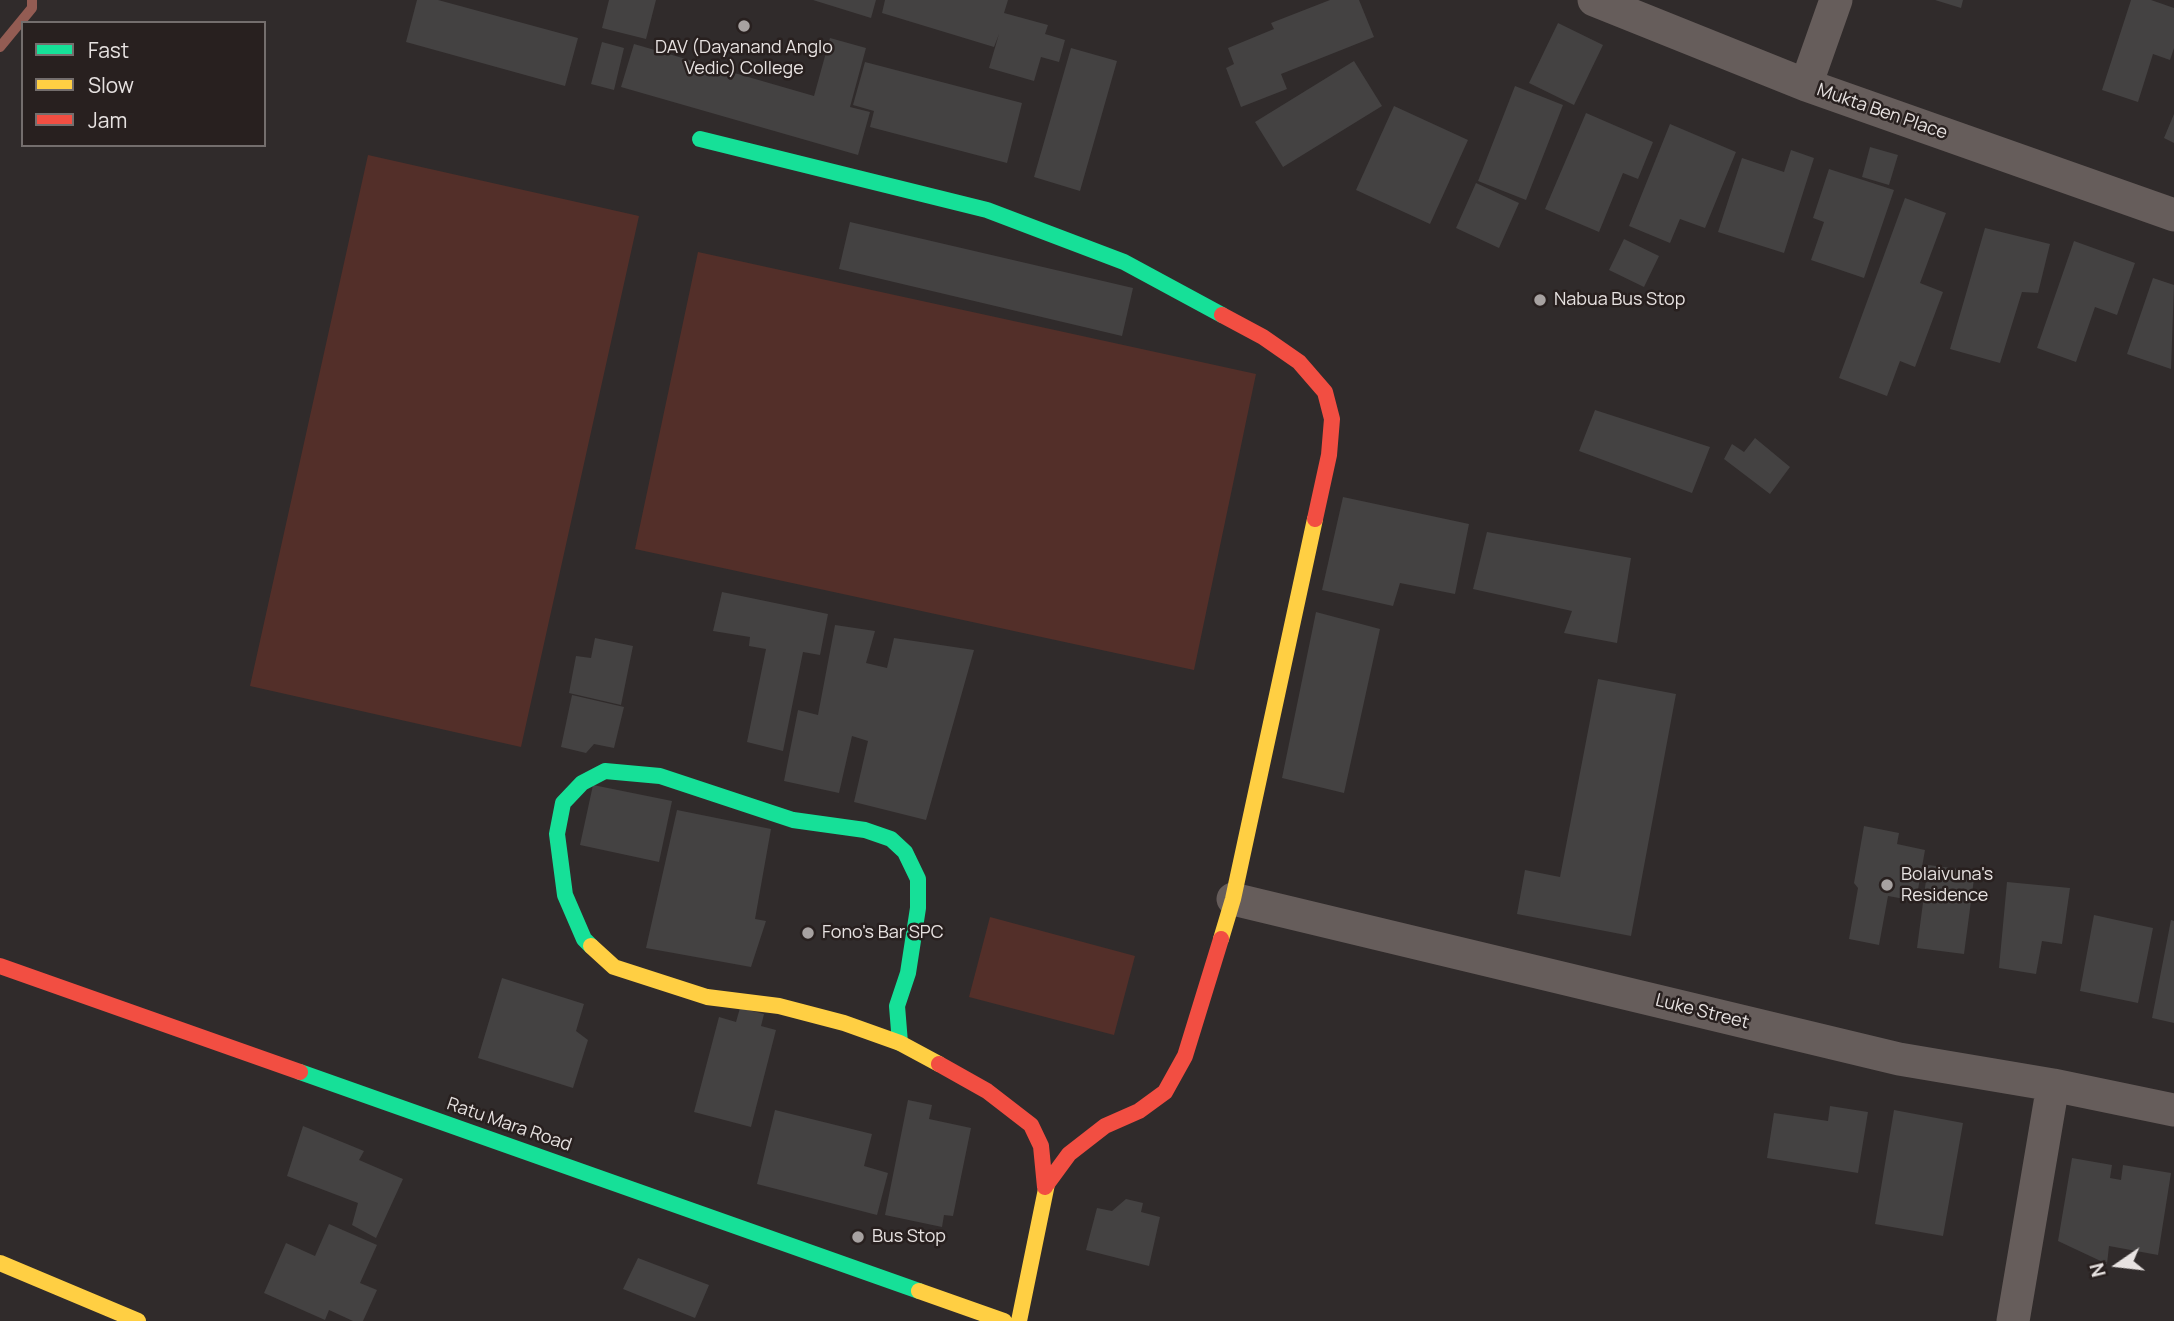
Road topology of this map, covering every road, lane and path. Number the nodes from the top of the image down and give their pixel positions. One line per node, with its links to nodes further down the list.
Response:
1 (1594, 0): 3 (street, Mukta Ben Place)
2 (1836, 0): 3 (street)
3 (1806, 85): 5 (street, Mukta Ben Place)
4 (700, 139): 6 (main road)
5 (2174, 215)
6 (1233, 899): 9 (street, Luke Street); 11 (main road)
7 (0, 966): 14 (main road, Ratu Mara Road)
8 (900, 1044): 8 (main road); 11 (main road)
9 (2053, 1085): 10 (street, Luke Street); 16 (street)
10 (2174, 1110)
11 (1045, 1187): 15 (main road)
12 (0, 1263): 13 (main road)
13 (138, 1321)
14 (1004, 1321)
15 (1019, 1321)
16 (2013, 1321)

